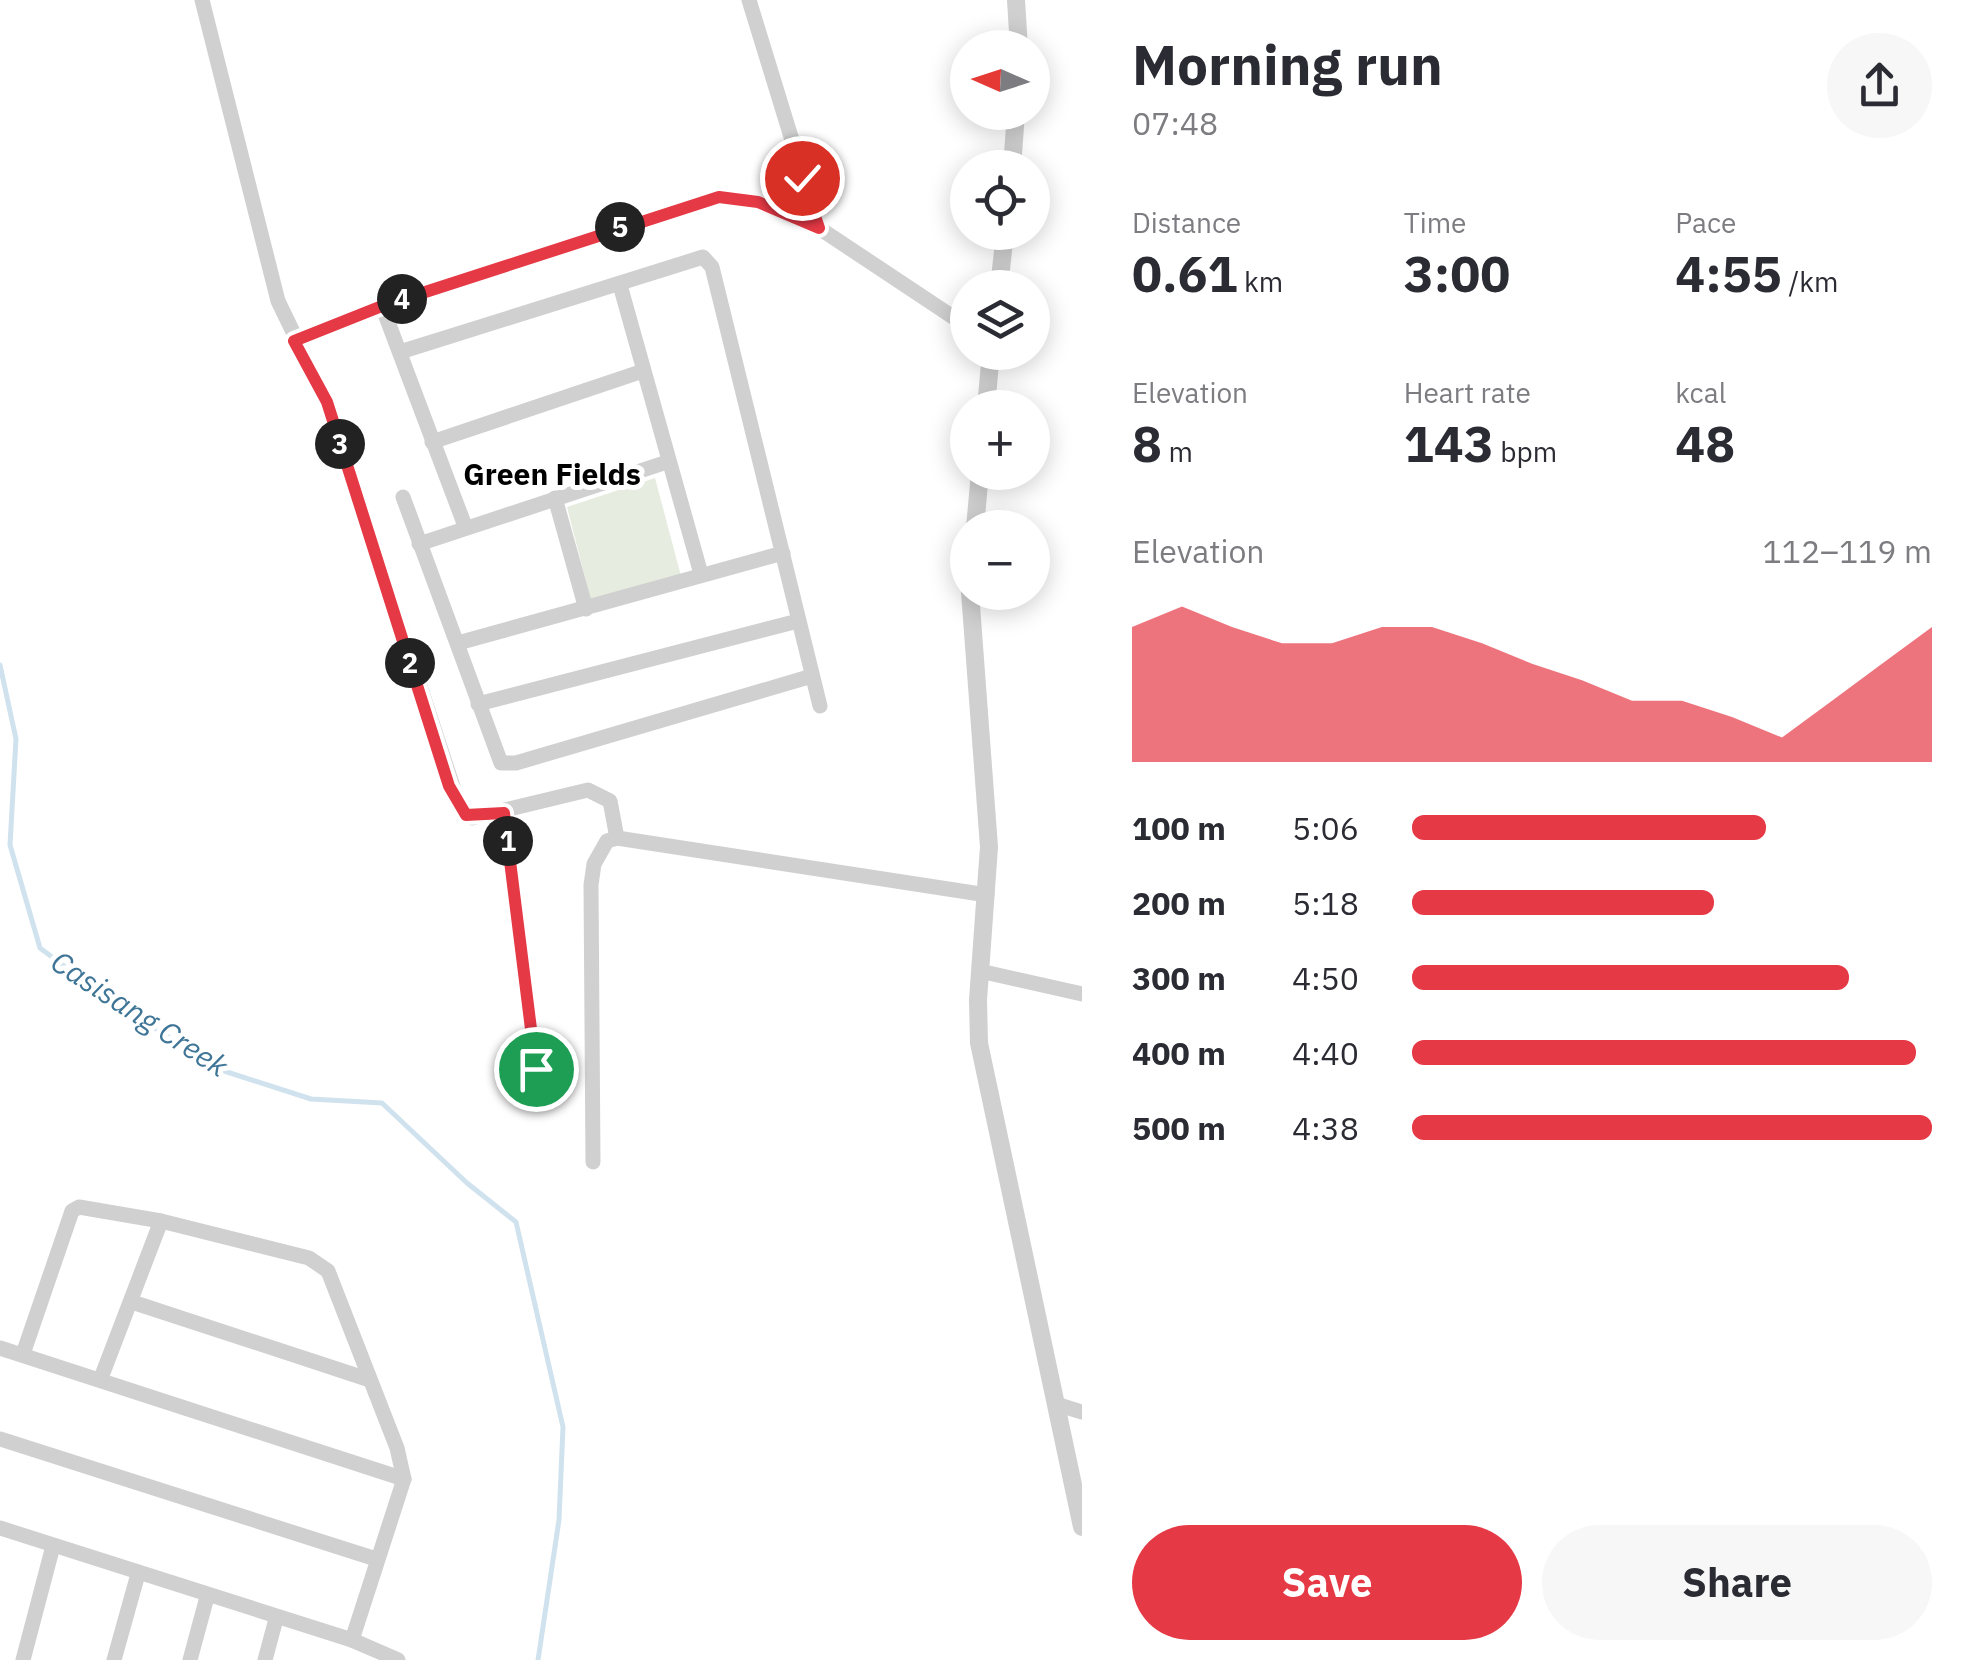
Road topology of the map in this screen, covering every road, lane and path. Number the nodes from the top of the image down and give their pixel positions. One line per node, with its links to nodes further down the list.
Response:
1 (202, 0): 9 (street)
2 (750, 0): 5 (street)
3 (1016, 0): 4 (street)
4 (1018, 30)
5 (819, 228): 7 (street); 8 (street)
6 (620, 285): 10 (street); 11 (street); 18 (street)
7 (382, 306): 9 (street); 10 (street)
8 (950, 315)
9 (294, 341): 27 (street)
10 (400, 352): 12 (street)
11 (642, 371): 12 (street); 13 (street)
12 (432, 442): 16 (street)
13 (666, 462): 15 (street); 19 (street)
14 (403, 498): 17 (street)
15 (555, 498): 16 (street); 20 (street)
16 (465, 526): 17 (street)
17 (420, 544): 23 (street)
18 (783, 553): 19 (street); 22 (street)
19 (701, 574): 20 (street)
20 (586, 608): 23 (street)
21 (972, 610): 29 (street)
22 (798, 622): 24 (street); 25 (street)
23 (458, 643): 25 (street)
24 (812, 676): 25 (street); 26 (street)
25 (478, 704)
26 (820, 706)
27 (504, 813): 28 (street); 32 (street)
28 (617, 838): 29 (street); 33 (street)
29 (987, 896): 30 (street)
30 (980, 971): 31 (street); 40 (street)
31 (1082, 994)
32 (536, 1069)
33 (592, 1162)
34 (161, 1222): 35 (street); 37 (street); 39 (street)
35 (132, 1302): 38 (street); 39 (street)
36 (0, 1348): 37 (street)
37 (23, 1354): 38 (street)
38 (101, 1378): 43 (street)
39 (368, 1379): 43 (street)
40 (1056, 1404): 41 (street); 44 (street)
41 (1082, 1412)
42 (0, 1439): 47 (street)
43 (404, 1479): 47 (street)
44 (1082, 1527)
45 (0, 1528): 46 (street)
46 (54, 1546): 48 (street); 52 (street)
47 (376, 1559): 51 (street)
48 (138, 1574): 49 (street); 53 (street)
49 (207, 1596): 50 (street); 54 (street)
50 (276, 1620): 51 (street); 55 (street)
51 (352, 1640): 56 (street)
52 (23, 1660)
53 (114, 1660)
54 (190, 1660)
55 (266, 1660)
56 (398, 1660)

